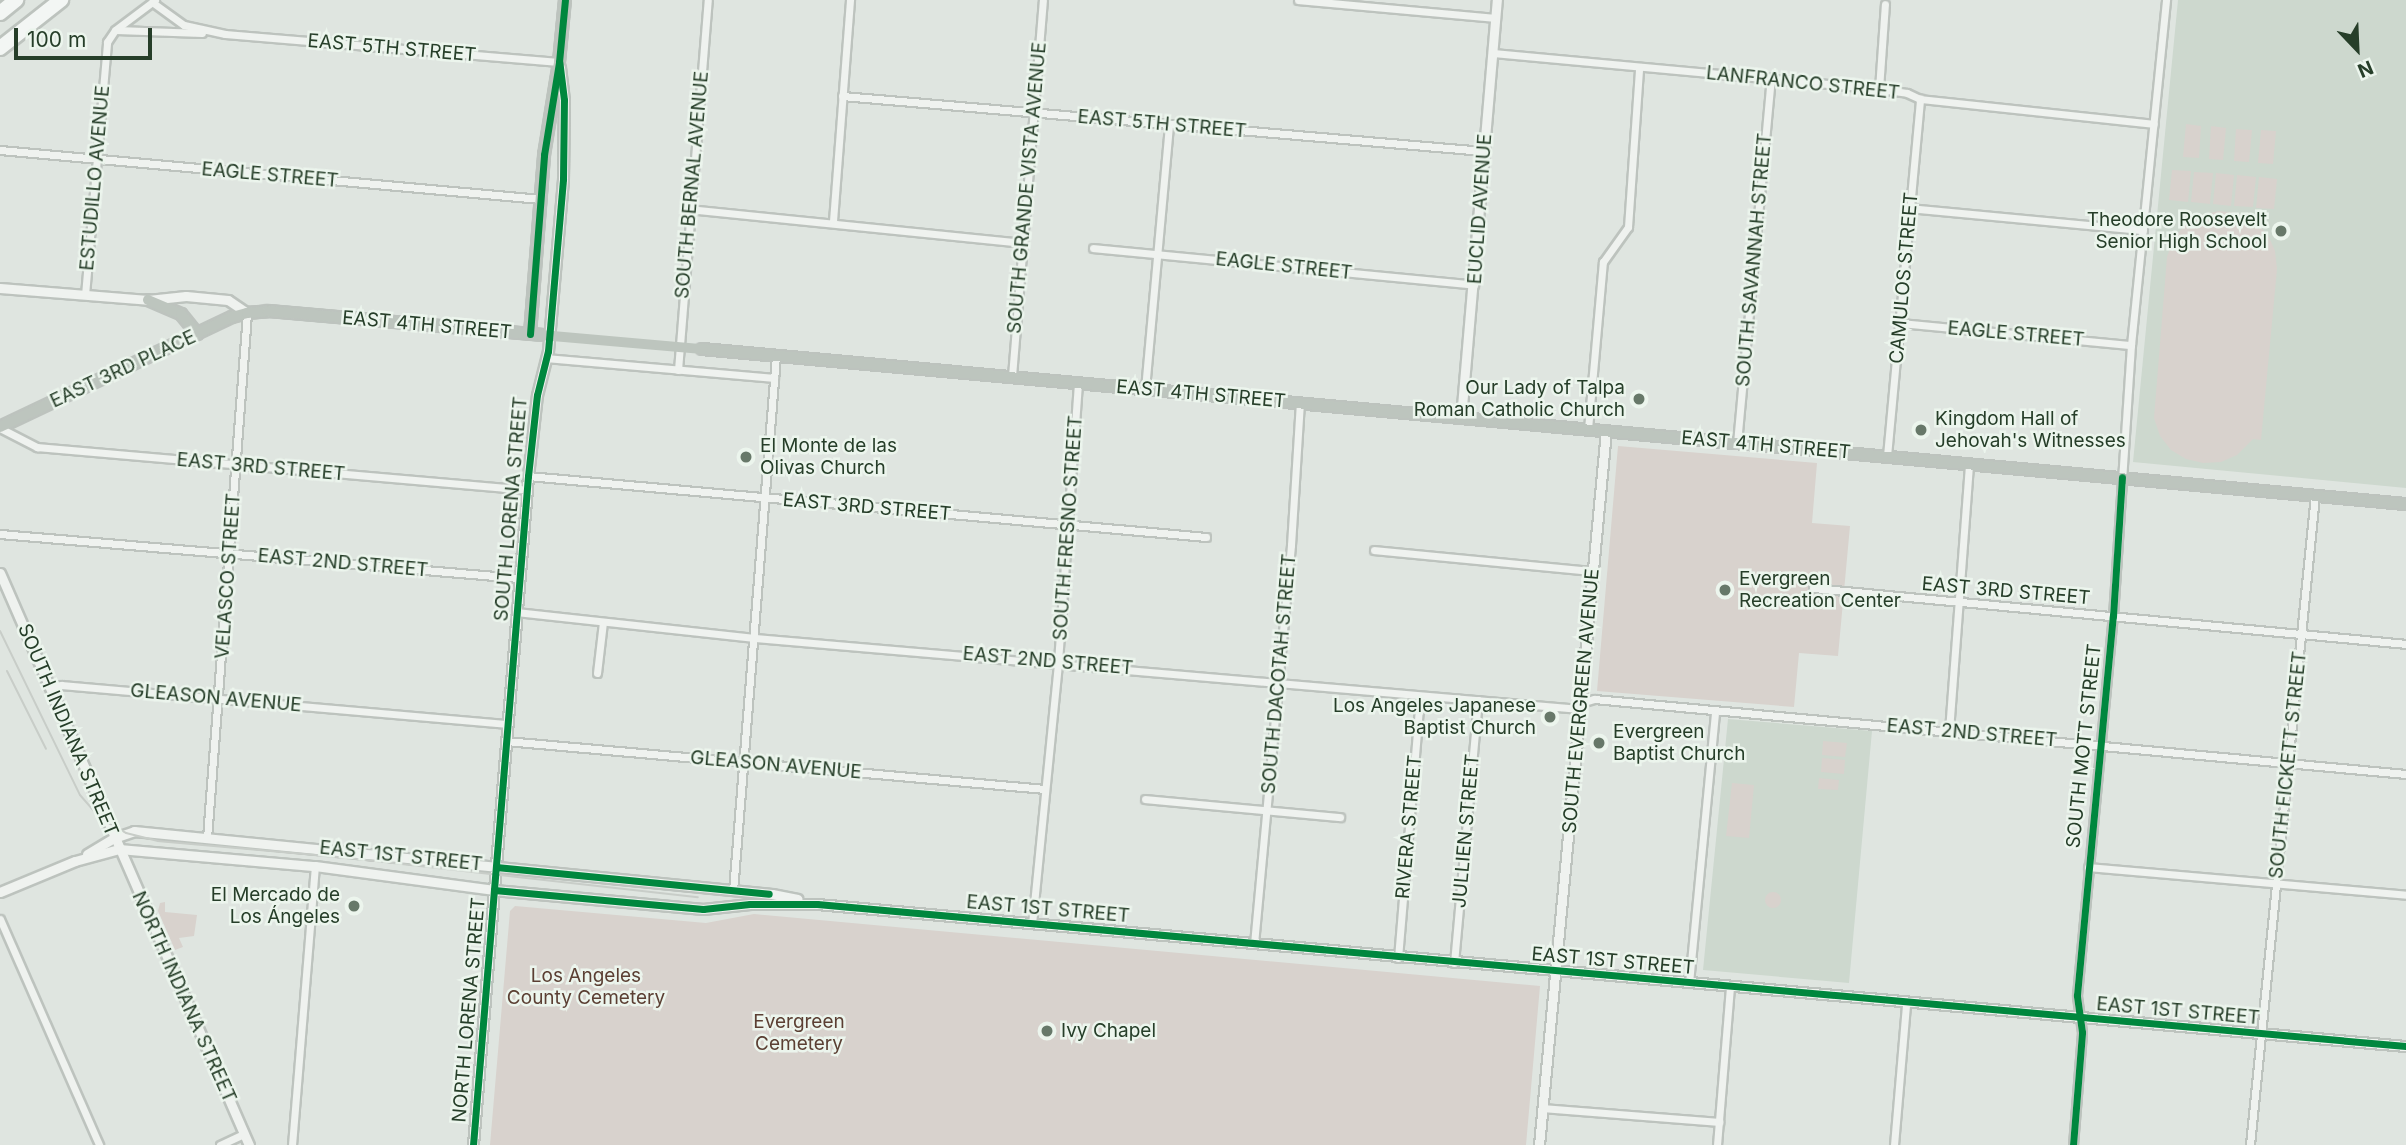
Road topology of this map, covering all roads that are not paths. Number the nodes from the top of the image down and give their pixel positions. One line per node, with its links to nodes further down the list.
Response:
1 (16, 0): 13 (highway)
2 (61, 0): 14 (highway)
3 (73, 0): 14 (highway)
4 (565, 0): 20 (main road, SOUTH LORENA STREET)
5 (708, 0): 34 (street, SOUTH BERNAL AVENUE)
6 (850, 0): 24 (street)
7 (1042, 0): 26 (street, SOUTH GRANDE VISTA AVENUE)
8 (1298, 0): 15 (street)
9 (1497, 0): 15 (street, EUCLID AVENUE)
10 (2166, 0): 27 (street, SOUTH MOTT STREET)
11 (154, 1): 16 (street); 17 (street, EAST 5TH STREET)
12 (1885, 4): 23 (street)
13 (0, 13)
14 (44, 14): 18 (highway)
15 (1495, 19): 19 (street, EUCLID AVENUE)
16 (115, 30): 17 (street, EAST 5TH STREET); 31 (street, ESTUDILLO AVENUE)
17 (225, 34): 20 (street, EAST 5TH STREET)
18 (0, 48)
19 (1493, 53): 21 (street, LANFRANCO STREET); 30 (street, EUCLID AVENUE)
20 (559, 62): 32 (main road, SOUTH LORENA STREET); 50 (street, SOUTH LORENA STREET)
21 (1639, 68): 22 (street, LANFRANCO STREET); 59 (street)
22 (1771, 78): 23 (street, LANFRANCO STREET); 61 (street, SOUTH SAVANNAH STREET)
23 (1879, 89): 25 (street, LANFRANCO STREET)
24 (842, 96): 26 (street, EAST 5TH STREET); 35 (street)
25 (1920, 99): 27 (street, LANFRANCO STREET); 33 (street, CAMULOS STREET)
26 (1032, 112): 28 (street, EAST 5TH STREET); 37 (street, SOUTH GRANDE VISTA AVENUE)
27 (2154, 124): 36 (street, SOUTH MOTT STREET)
28 (1169, 125): 30 (street, EAST 5TH STREET); 39 (street)
29 (0, 150): 31 (street, EAGLE STREET)
30 (1483, 151): 40 (street, EUCLID AVENUE)
31 (97, 160): 32 (street, EAGLE STREET); 42 (street, ESTUDILLO AVENUE)
32 (540, 199): 47 (main road, SOUTH LORENA STREET)
33 (1909, 208): 36 (street); 45 (street, CAMULOS STREET)
34 (690, 209): 35 (street); 51 (street, SOUTH BERNAL AVENUE)
35 (833, 222): 37 (street)
36 (2143, 230): 48 (street, SOUTH MOTT STREET)
37 (1022, 243): 52 (street, SOUTH GRANDE VISTA AVENUE)
38 (1093, 248): 39 (street, EAGLE STREET)
39 (1159, 254): 40 (street, EAGLE STREET); 55 (street)
40 (1474, 285): 57 (street, EUCLID AVENUE)
41 (0, 288): 42 (street, EAST 4TH STREET)
42 (85, 295): 43 (street, EAST 4TH STREET)
43 (148, 300): 44 (street, EAST 4TH STREET); 46 (main road)
44 (247, 313): 46 (main road, EAST 3RD PLACE); 47 (main road, EAST 4TH STREET); 64 (street, VELASCO STREET)
45 (1901, 323): 48 (street, EAGLE STREET); 62 (street, CAMULOS STREET)
46 (197, 334): 58 (main road, EAST 3RD PLACE)
47 (536, 335): 49 (main road, EAST 4TH STREET, bridge)
48 (2131, 345): 66 (street, SOUTH MOTT STREET)
49 (776, 355): 52 (main road, EAST 4TH STREET); 53 (street)
50 (546, 358): 51 (street); 65 (street, SOUTH LORENA STREET)
51 (678, 370): 53 (street)
52 (1012, 376): 54 (main road, EAST 4TH STREET)
53 (774, 378): 69 (street)
54 (1079, 383): 55 (main road, EAST 4TH STREET); 71 (street, SOUTH FRESNO STREET)
55 (1145, 389): 56 (main road, EAST 4TH STREET)
56 (1300, 403): 57 (main road, EAST 4TH STREET); 89 (street, SOUTH DACOTAH STREET)
57 (1461, 418): 59 (main road, EAST 4TH STREET)
58 (0, 428): 64 (street, EAST 3RD STREET)
59 (1588, 429): 60 (main road, EAST 4TH STREET)
60 (1606, 431): 61 (main road, EAST 4TH STREET); 76 (street, SOUTH EVERGREEN AVENUE)
61 (1737, 443): 62 (main road, EAST 4TH STREET)
62 (1887, 456): 63 (main road, EAST 4TH STREET)
63 (1969, 464): 66 (main road, EAST 4TH STREET); 80 (street)
64 (235, 465): 67 (street, EAST 3RD STREET); 75 (street, VELASCO STREET)
65 (528, 476): 67 (street, SOUTH LORENA STREET); 69 (street, EAST 3RD STREET)
66 (2122, 477): 68 (main road, EAST 4TH STREET); 82 (street, SOUTH MOTT STREET)
67 (526, 490): 78 (street, SOUTH LORENA STREET)
68 (2315, 495): 70 (main road, EAST 4TH STREET); 84 (street, SOUTH FICKETT STREET)
69 (765, 498): 71 (street, EAST 3RD STREET); 85 (street)
70 (2406, 504)
71 (1067, 525): 73 (street, EAST 3RD STREET); 87 (street, SOUTH FRESNO STREET)
72 (0, 534): 75 (street, EAST 2ND STREET)
73 (1206, 537)
74 (1374, 550): 76 (street)
75 (229, 553): 78 (street, EAST 2ND STREET); 92 (street, VELASCO STREET)
76 (1593, 571): 94 (street, SOUTH EVERGREEN AVENUE)
77 (0, 573): 90 (street, SOUTH INDIANA STREET)
78 (519, 578): 81 (street, SOUTH LORENA STREET)
79 (1813, 588): 80 (street, EAST 3RD STREET)
80 (1958, 604): 82 (street, EAST 3RD STREET); 97 (street)
81 (516, 612): 83 (street, EAST 2ND STREET); 96 (street, SOUTH LORENA STREET)
82 (2113, 616): 84 (street, EAST 3RD STREET); 99 (street, SOUTH MOTT STREET)
83 (603, 622): 85 (street, EAST 2ND STREET); 88 (street)
84 (2302, 633): 86 (street, EAST 3RD STREET); 101 (street, SOUTH FICKETT STREET)
85 (755, 638): 87 (street, EAST 2ND STREET); 100 (street)
86 (2406, 644)
87 (1058, 662): 89 (street, EAST 2ND STREET); 103 (street, SOUTH FRESNO STREET)
88 (597, 673)
89 (1277, 682): 91 (street, EAST 2ND STREET); 105 (street, SOUTH DACOTAH STREET)
90 (51, 689): 92 (street, GLEASON AVENUE); 107 (street, SOUTH INDIANA STREET)
91 (1420, 696): 93 (street, EAST 2ND STREET); 123 (street, RIVERA STREET)
92 (219, 697): 96 (street, GLEASON AVENUE); 108 (street, VELASCO STREET)
93 (1478, 700): 94 (street, EAST 2ND STREET); 124 (street, JULLIEN STREET)
94 (1580, 706): 95 (street, EAST 2ND STREET); 125 (street, SOUTH EVERGREEN AVENUE)
95 (1715, 711): 97 (street, EAST 2ND STREET); 126 (street)
96 (508, 724): 98 (street, SOUTH LORENA STREET)
97 (1948, 731): 99 (street, EAST 2ND STREET)
98 (506, 741): 100 (street, GLEASON AVENUE); 113 (street, SOUTH LORENA STREET)
99 (2099, 745): 101 (street, EAST 2ND STREET); 112 (street, SOUTH MOTT STREET)
100 (744, 762): 103 (street, GLEASON AVENUE); 116 (street)
101 (2286, 764): 102 (street, EAST 2ND STREET); 114 (street, SOUTH FICKETT STREET)
102 (2406, 774)
103 (1045, 789): 121 (street, SOUTH FRESNO STREET)
104 (1145, 799): 105 (street)
105 (1266, 809): 106 (street); 122 (street, SOUTH DACOTAH STREET)
106 (1340, 817)
107 (114, 838): 108 (street, EAST 1ST STREET); 109 (street, SOUTH INDIANA STREET); 110 (street, EAST 1ST STREET)
108 (207, 838): 113 (street, EAST 1ST STREET)
109 (119, 849): 110 (street, EAST 1ST STREET); 111 (street, EAST 1ST STREET); 134 (street, NORTH INDIANA STREET)
110 (75, 861): 117 (street, EAST 1ST STREET)
111 (315, 866): 115 (street, EAST 1ST STREET); 138 (street)
112 (2088, 867): 114 (street); 129 (street, SOUTH MOTT STREET)
113 (496, 872): 115 (street, NORTH LORENA STREET); 116 (street, EAST 1ST STREET)
114 (2275, 883): 118 (street); 130 (street, SOUTH FICKETT STREET)
115 (494, 890): 119 (street, EAST 1ST STREET); 139 (street, NORTH LORENA STREET)
116 (733, 891): 119 (street, EAST 1ST STREET)
117 (0, 892)
118 (2406, 895)
119 (817, 904): 121 (street, EAST 1ST STREET)
120 (0, 919): 135 (street)
121 (1031, 924): 122 (street, EAST 1ST STREET)
122 (1254, 944): 123 (street, EAST 1ST STREET)
123 (1398, 958): 124 (street, EAST 1ST STREET)
124 (1454, 962): 125 (street, EAST 1ST STREET)
125 (1556, 972): 126 (street, EAST 1ST STREET); 132 (street, SOUTH EVERGREEN AVENUE)
126 (1689, 983): 127 (street, EAST 1ST STREET)
127 (1730, 987): 128 (street, EAST 1ST STREET); 133 (street)
128 (1906, 1003): 129 (street, EAST 1ST STREET); 142 (street)
129 (2078, 1018): 130 (street, EAST 1ST STREET); 143 (street, SOUTH MOTT STREET)
130 (2260, 1034): 131 (street, EAST 1ST STREET); 144 (street, SOUTH FICKETT STREET)
131 (2406, 1046)
132 (1542, 1108): 133 (street); 140 (street, SOUTH EVERGREEN AVENUE)
133 (1718, 1122): 141 (street)
134 (244, 1135): 136 (street); 137 (street, NORTH INDIANA STREET)
135 (99, 1145)
136 (220, 1145)
137 (249, 1145)
138 (292, 1145)
139 (473, 1145)
140 (1539, 1145)
141 (1717, 1145)
142 (1894, 1145)
143 (2073, 1145)
144 (2250, 1145)

